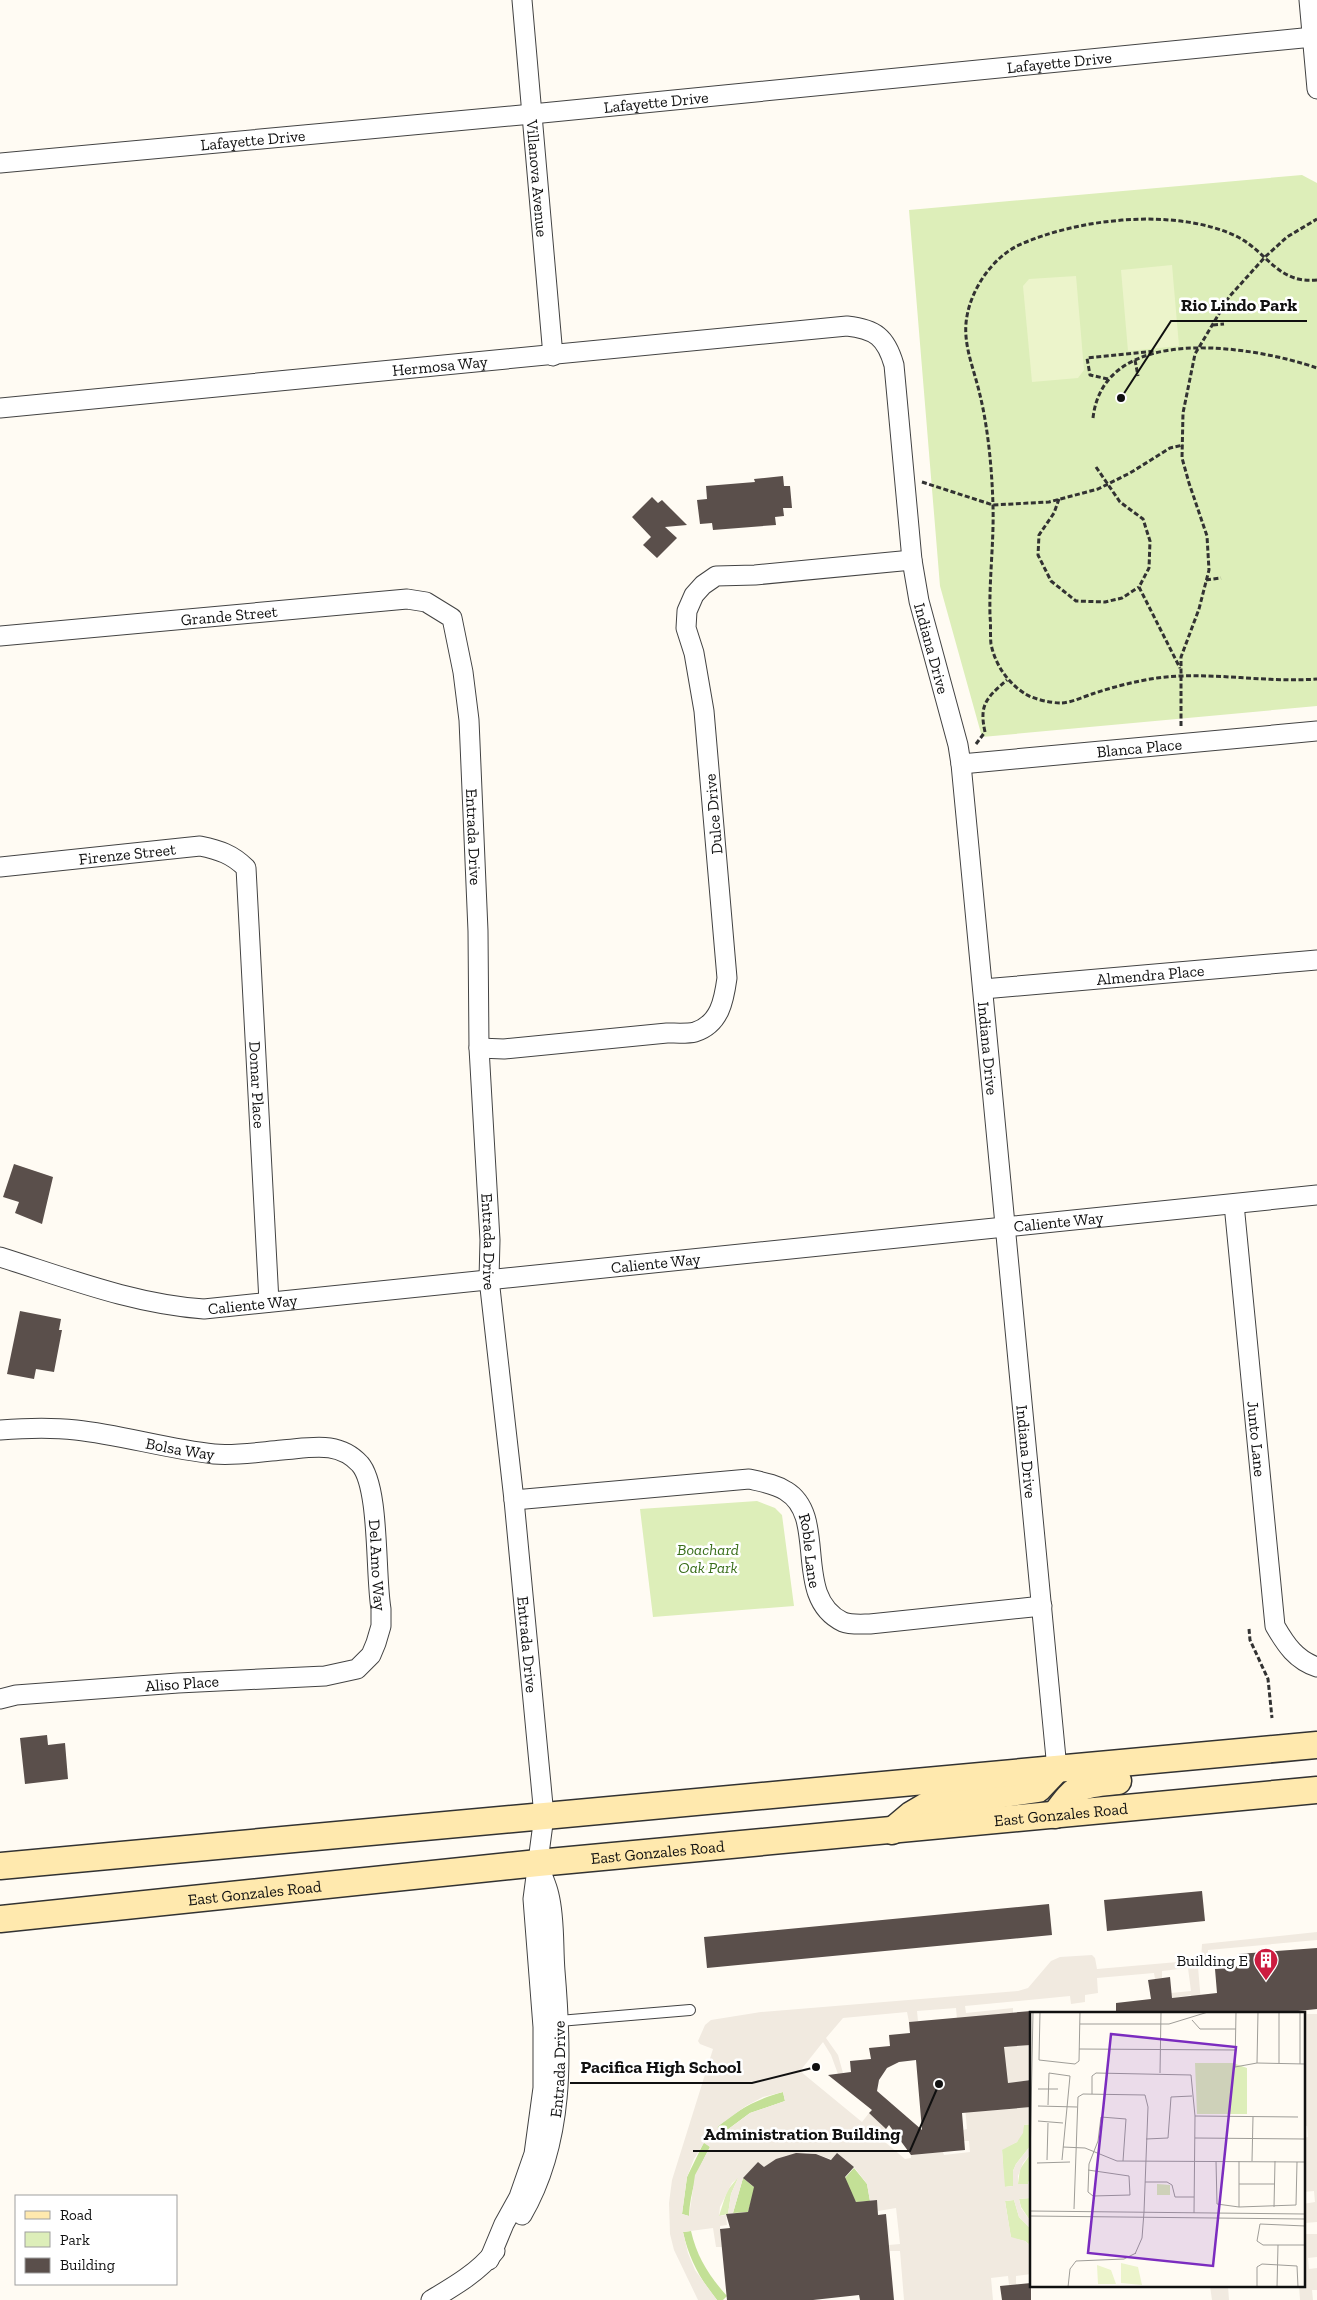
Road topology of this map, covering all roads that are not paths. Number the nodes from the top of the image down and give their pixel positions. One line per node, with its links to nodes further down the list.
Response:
1 (522, 0): 5 (street, Villanova Avenue)
2 (1309, 0): 3 (street)
3 (1313, 38): 4 (street); 5 (street, Lafayette Drive)
4 (1317, 89)
5 (532, 114): 6 (street, Lafayette Drive); 8 (street, Villanova Avenue)
6 (0, 163)
7 (879, 336): 8 (street, Hermosa Way); 10 (street, Indiana Drive)
8 (553, 356): 9 (street, Hermosa Way)
9 (0, 408)
10 (912, 560): 14 (street, Indiana Drive); 19 (street, Dulce Drive)
11 (452, 618): 12 (street, Grande Street); 19 (street, Entrada Drive)
12 (0, 636)
13 (1317, 731): 14 (street, Blanca Place)
14 (960, 764): 18 (street, Indiana Drive)
15 (0, 867): 16 (street, Firenze Street)
16 (246, 868): 25 (street, Domar Place)
17 (1317, 960): 18 (street, Almendra Place)
18 (983, 989): 22 (street, Indiana Drive)
19 (479, 1048): 24 (street, Entrada Drive)
20 (1317, 1195): 21 (street, Caliente Way)
21 (1234, 1204): 22 (street, Caliente Way); 30 (street, Junto Lane)
22 (1005, 1228): 24 (street, Caliente Way); 29 (street, Indiana Drive)
23 (0, 1257): 25 (street, Caliente Way)
24 (489, 1279): 25 (street, Caliente Way); 28 (street, Entrada Drive)
25 (270, 1302)
26 (0, 1430): 27 (street, Bolsa Way)
27 (359, 1463): 31 (street, Del Amo Way)
28 (514, 1500): 29 (street, Roble Lane); 37 (street, Entrada Drive)
29 (1042, 1606): 35 (street, Indiana Drive)
30 (1311, 1665)
31 (362, 1666): 32 (street, Aliso Place)
32 (0, 1699)
33 (1317, 1745): 35 (main road)
34 (1317, 1760): 38 (main road)
35 (1057, 1769): 37 (main road); 39 (main road)
36 (1317, 1790): 38 (main road, East Gonzales Road)
37 (544, 1816): 40 (street, Entrada Drive); 41 (main road)
38 (1055, 1816): 39 (main road, East Gonzales Road)
39 (892, 1831): 40 (main road, East Gonzales Road)
40 (538, 1863): 42 (main road, East Gonzales Road); 44 (street, Entrada Drive); 45 (street, Entrada Drive)
41 (0, 1866)
42 (0, 1919)
43 (690, 2010): 44 (lane)
44 (559, 2021): 45 (street, Entrada Drive)
45 (489, 2260): 46 (street, Entrada Drive)
46 (431, 2300)

